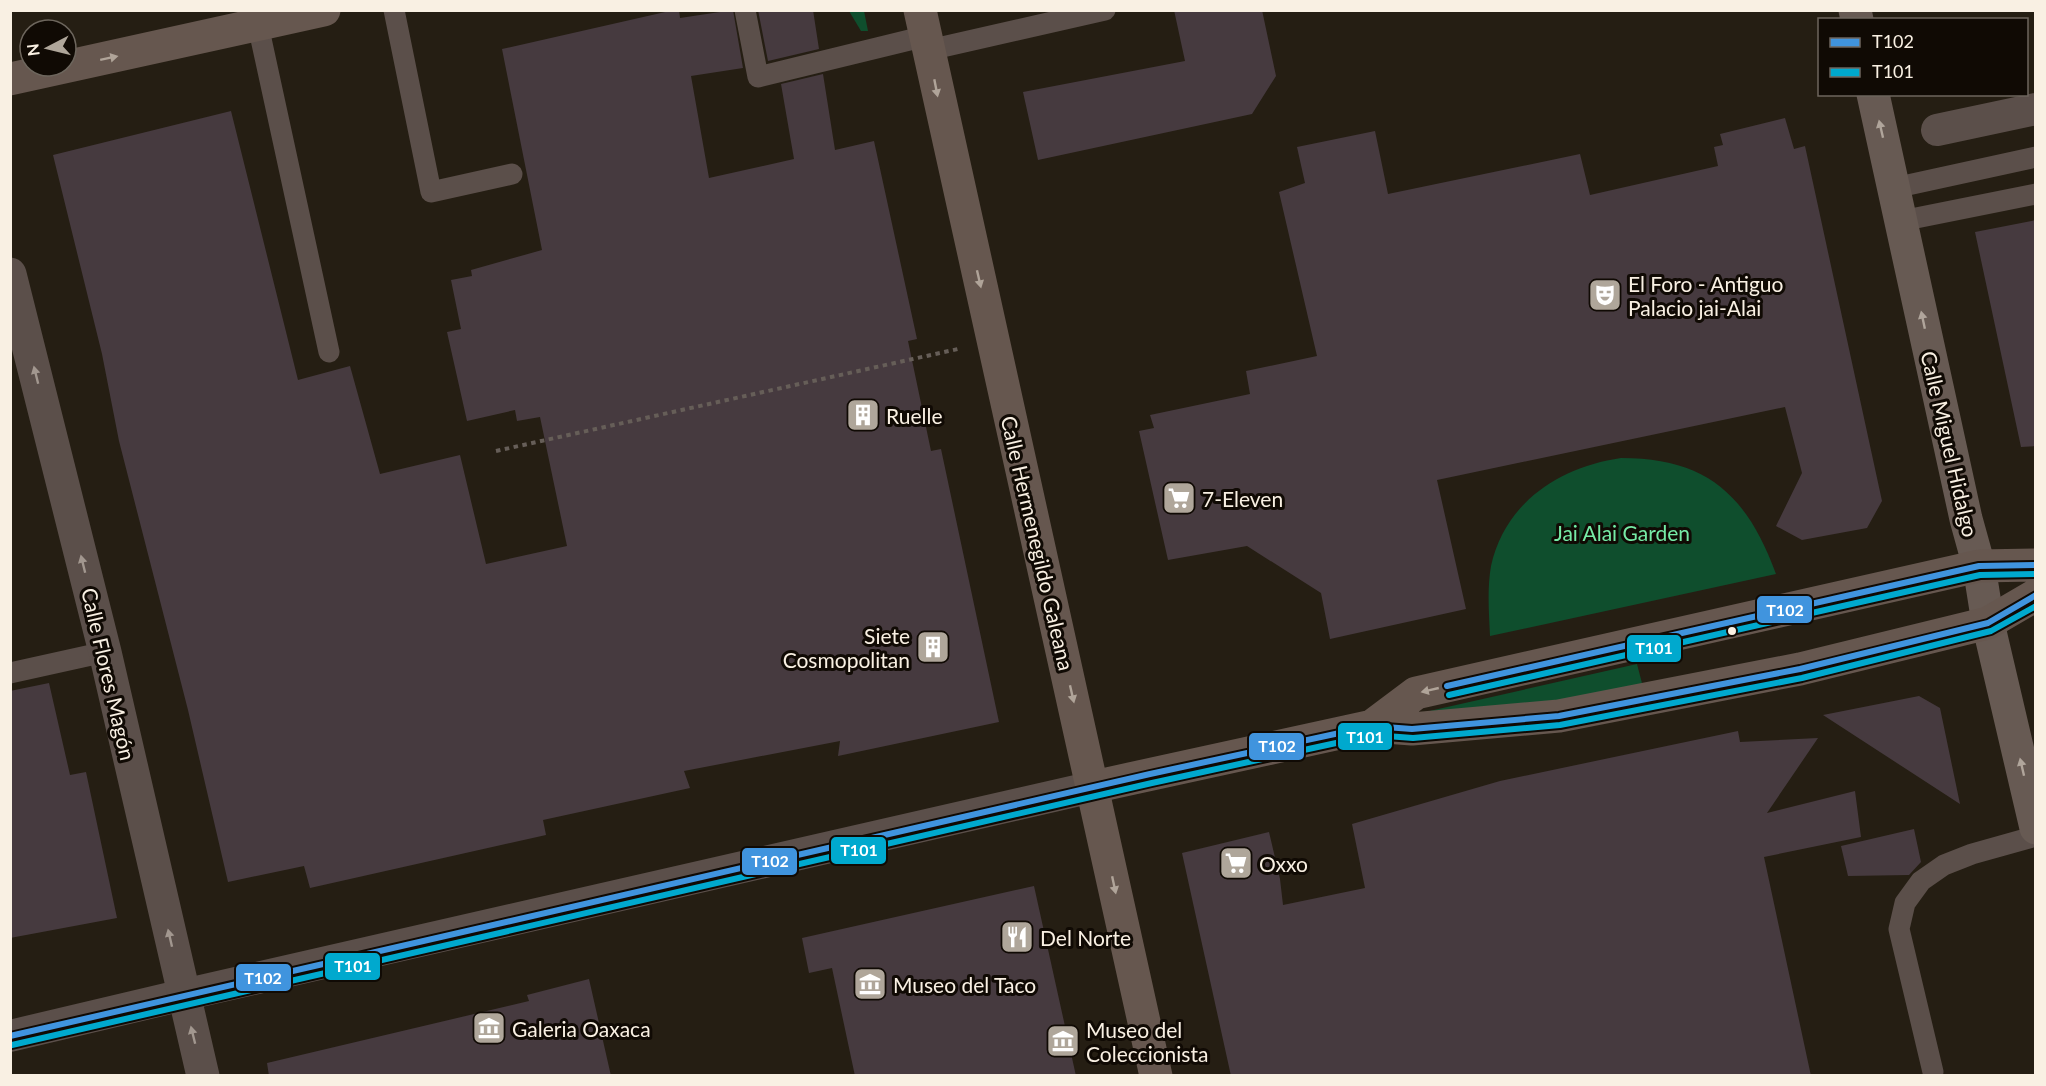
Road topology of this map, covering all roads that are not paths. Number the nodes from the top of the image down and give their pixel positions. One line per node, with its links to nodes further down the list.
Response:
1 (324, 10): 5 (main road)
2 (394, 10): 12 (lane)
3 (745, 10): 6 (lane)
4 (1105, 10): 6 (lane)
5 (258, 25): 7 (main road, one-way to 5); 17 (lane)
6 (925, 32): 25 (main road, Calle Hermenegildo Galeana, one-way to 25)
7 (10, 79)
8 (1873, 96): 13 (main road, Calle Miguel Hidalgo, one-way to 8)
9 (2036, 109): 10 (street)
10 (1936, 130)
11 (2036, 157): 13 (lane)
12 (512, 174)
13 (1894, 188): 15 (main road, Calle Miguel Hidalgo)
14 (2036, 194): 15 (lane)
15 (1901, 220): 19 (main road, Calle Miguel Hidalgo, one-way to 15)
16 (10, 274): 22 (street, Calle Flores Magón, one-way to 16)
17 (329, 352)
18 (2036, 565): 19 (main road)
19 (1979, 566): 21 (main road, Calle Miguel Hidalgo); 24 (main road, one-way to 24)
20 (2036, 595): 21 (main road)
21 (1988, 623): 24 (main road); 26 (main road, Calle Miguel Hidalgo, one-way to 21)
22 (105, 652): 23 (lane); 28 (street, Calle Flores Magón, one-way to 22)
23 (10, 673)
24 (1372, 726): 25 (main road)
25 (1093, 787): 28 (street); 32 (main road, Calle Hermenegildo Galeana, one-way to 32)
26 (2036, 828)
27 (2036, 836): 30 (lane)
28 (183, 995): 29 (street); 31 (street, Calle Flores Magón, one-way to 28)
29 (10, 1036)
30 (1933, 1072)
31 (203, 1076)
32 (1156, 1076)

